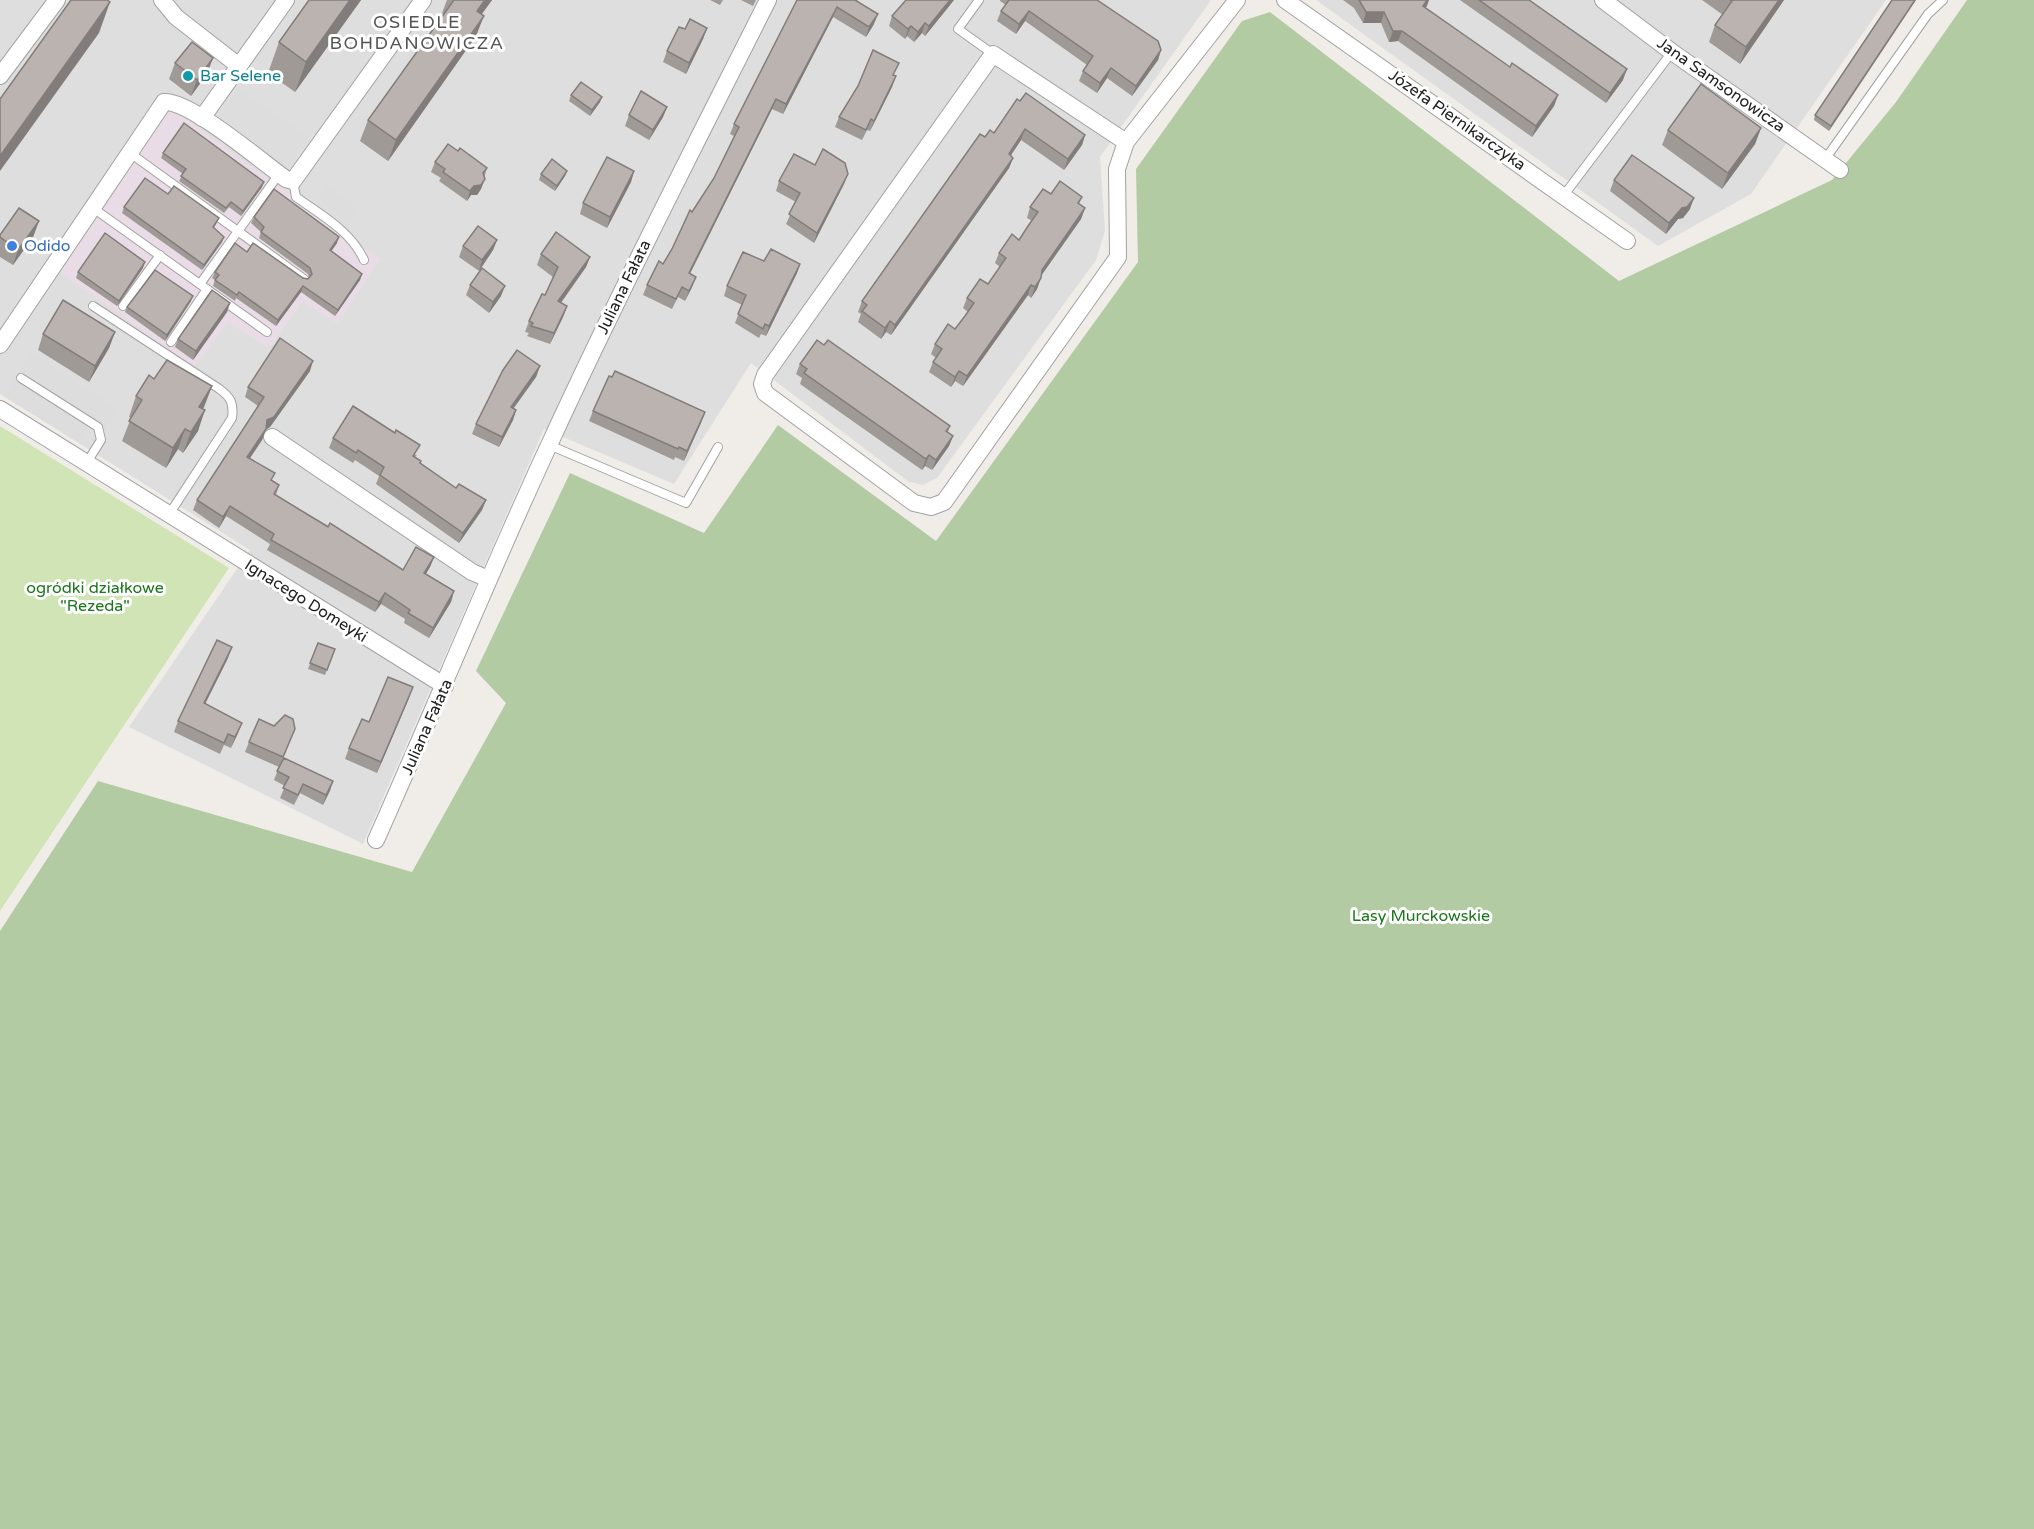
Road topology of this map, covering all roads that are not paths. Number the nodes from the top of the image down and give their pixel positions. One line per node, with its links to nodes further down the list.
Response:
1 (57, 0): 14 (street)
2 (162, 0): 13 (street)
3 (286, 0): 13 (street)
4 (423, 0): 20 (street)
5 (768, 0): 37 (street, Juliana Fałata)
6 (979, 0): 12 (lane)
7 (1237, 0): 16 (street)
8 (1285, 0): 21 (street, Józefa Piernikarczyka)
9 (1603, 0): 11 (street, Jana Samsonowicza)
10 (1943, 0): 18 (lane)
11 (1672, 52): 18 (street, Jana Samsonowicza); 21 (lane)
12 (993, 54): 16 (street); 16 (street)
13 (239, 66): 15 (street)
14 (0, 76)
15 (202, 118): 17 (street); 20 (street)
16 (1126, 142)
17 (130, 153): 22 (street); 23 (lane)
18 (1826, 158): 19 (street, Jana Samsonowicza)
19 (1840, 170)
20 (286, 178): 23 (lane); 26 (lane)
21 (1564, 195): 24 (street, Józefa Piernikarczyka)
22 (93, 208): 25 (lane); 33 (street)
23 (238, 232): 27 (lane); 28 (lane)
24 (1627, 241)
25 (160, 255): 28 (lane); 30 (lane)
26 (364, 260)
27 (304, 279)
28 (204, 287): 31 (lane); 32 (lane)
29 (93, 306): 40 (lane)
30 (123, 306)
31 (267, 332)
32 (171, 342)
33 (0, 345)
34 (21, 378): 39 (lane)
35 (0, 409): 39 (street, Ignacego Domeyki)
36 (272, 437): 41 (street)
37 (549, 445): 38 (lane); 41 (street, Juliana Fałata)
38 (718, 447)
39 (86, 464): 40 (street, Ignacego Domeyki)
40 (168, 516): 42 (street, Ignacego Domeyki)
41 (488, 579): 42 (street, Juliana Fałata)
42 (445, 686): 43 (street, Juliana Fałata)
43 (376, 840)

